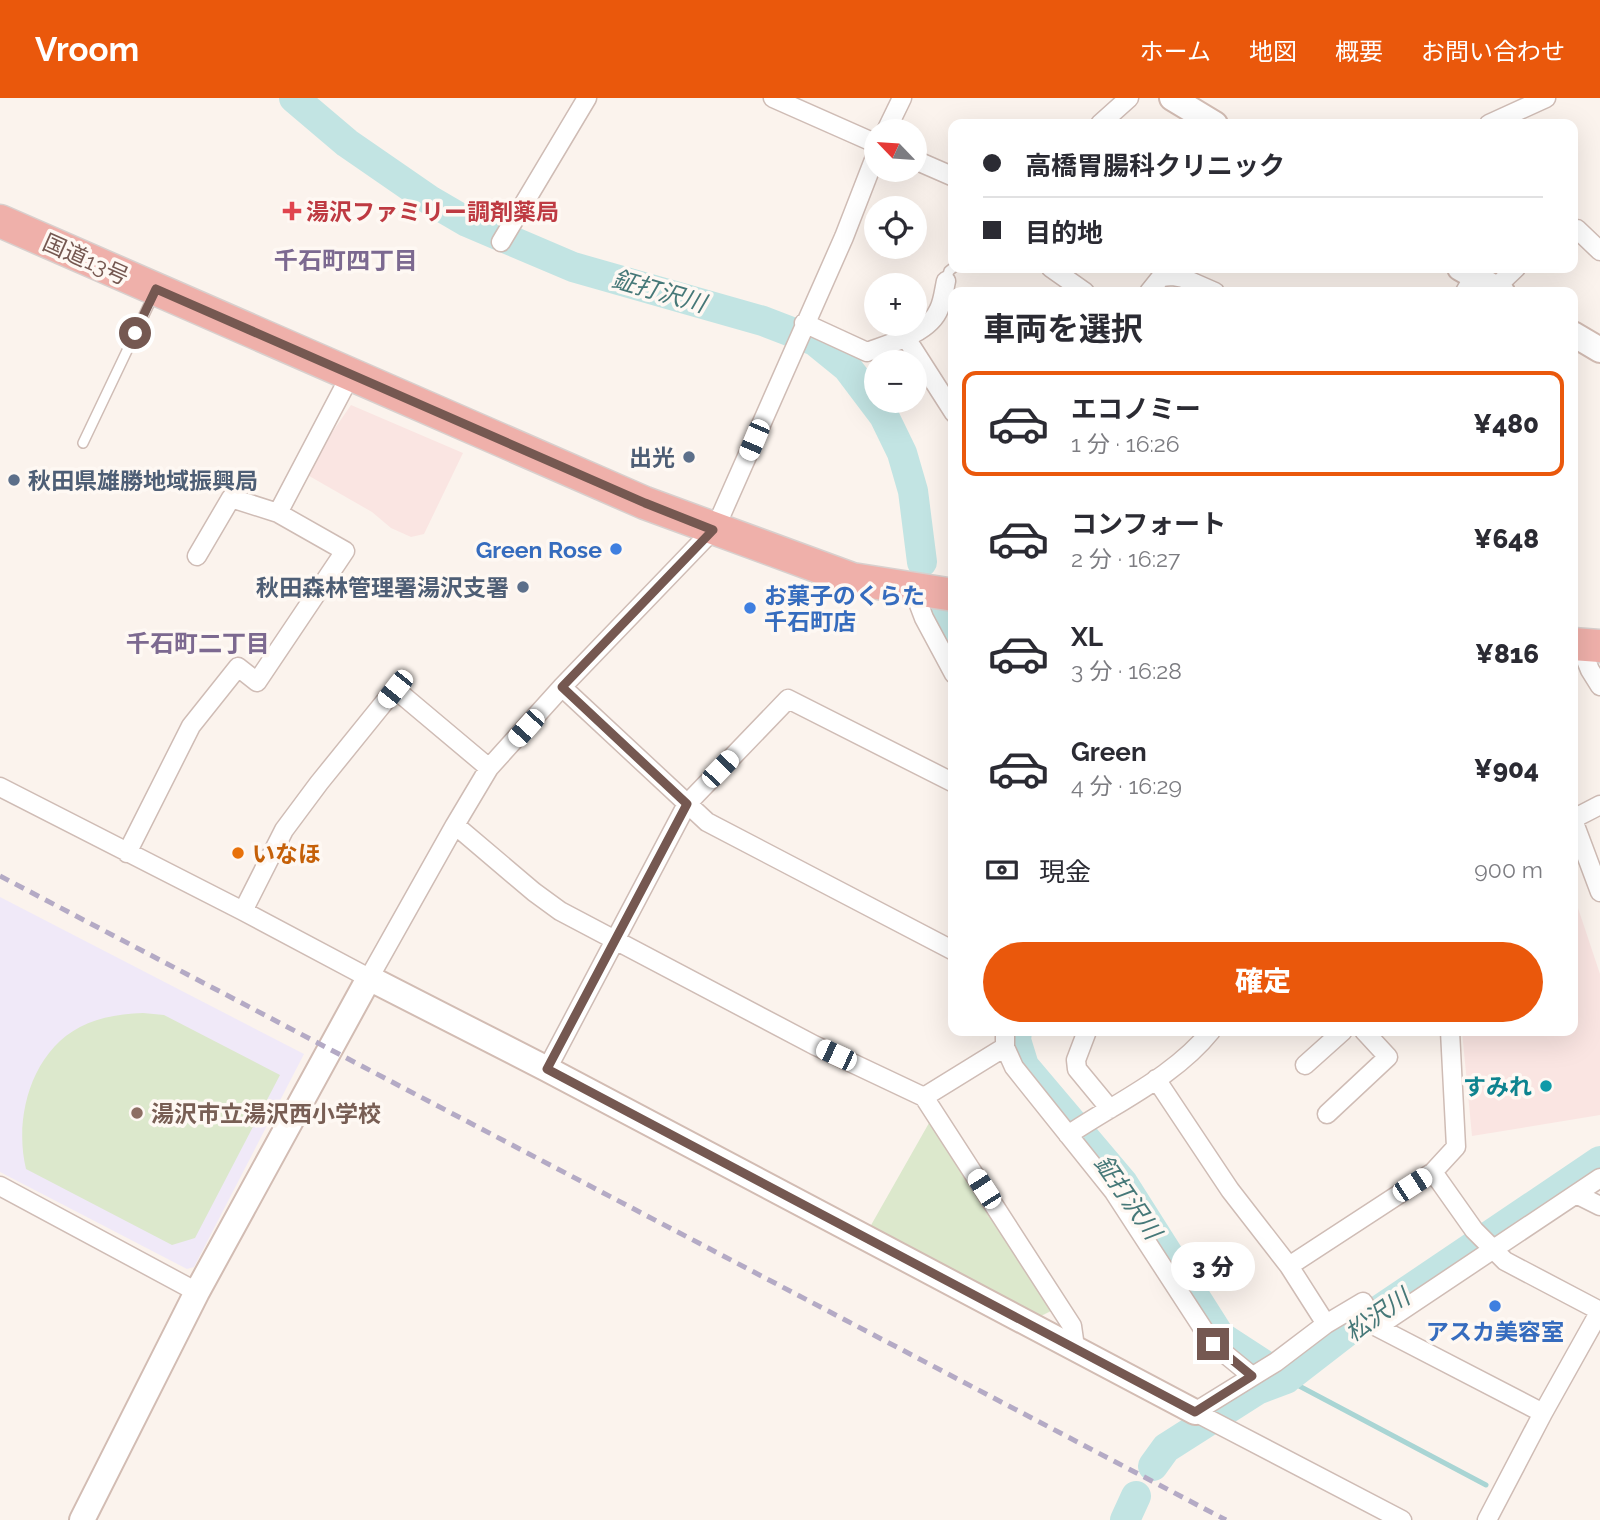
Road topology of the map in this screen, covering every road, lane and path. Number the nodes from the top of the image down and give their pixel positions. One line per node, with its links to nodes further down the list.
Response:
1 (587, 98): 17 (street)
2 (774, 98): 11 (street)
3 (902, 98): 7 (street)
4 (1129, 98): 8 (street)
5 (1172, 98): 9 (street)
6 (1546, 98): 10 (street)
7 (892, 119)
8 (1106, 119)
9 (1207, 119)
10 (1500, 119)
11 (864, 138)
12 (928, 166): 13 (street)
13 (948, 174)
14 (865, 182): 27 (street)
15 (0, 221): 26 (highway, 国道13号)
16 (1578, 230): 18 (street)
17 (503, 238)
18 (1600, 251)
19 (1058, 273): 23 (street)
20 (1505, 273): 22 (street)
21 (950, 274): 29 (street)
22 (1480, 283)
23 (1078, 287)
24 (1153, 287): 25 (street)
25 (1202, 287)
26 (156, 289): 31 (highway, 国道13号); 33 (lane)
27 (800, 331): 29 (street); 35 (street)
28 (1578, 337): 30 (street)
29 (905, 338): 32 (street)
30 (1600, 350)
31 (351, 374): 34 (street); 35 (highway, 国道13号)
32 (948, 404)
33 (83, 443)
34 (278, 513): 36 (street); 51 (street)
35 (713, 530): 37 (highway, 国道13号); 42 (street)
36 (197, 556)
37 (913, 589): 38 (highway, 国道13号); 40 (street)
38 (948, 594)
39 (1584, 645): 41 (street)
40 (948, 663)
41 (1600, 686)
42 (562, 687): 43 (street); 46 (street)
43 (489, 768): 49 (street); 53 (street)
44 (948, 780): 46 (street)
45 (0, 786): 51 (street)
46 (687, 804): 54 (street); 55 (street)
47 (1600, 805): 48 (street)
48 (1578, 816)
49 (454, 825): 54 (street); 56 (street)
50 (1578, 832): 52 (street)
51 (127, 853): 53 (street)
52 (1600, 891)
53 (243, 911): 56 (street)
54 (616, 939): 64 (street); 66 (street)
55 (948, 948)
56 (369, 978): 64 (street); 77 (street)
57 (1085, 1036): 67 (street)
58 (1207, 1036): 65 (street)
59 (1338, 1036): 63 (street)
60 (1369, 1036): 68 (street)
61 (1450, 1036): 70 (street)
62 (1005, 1039): 66 (street); 69 (street)
63 (1306, 1065)
64 (547, 1069): 81 (street)
65 (1156, 1079): 67 (street); 76 (street)
66 (924, 1097): 81 (street)
67 (1110, 1108): 69 (street)
68 (1327, 1114)
69 (1074, 1131): 82 (street)
70 (1433, 1172): 75 (street); 76 (street)
71 (1600, 1178): 73 (street)
72 (0, 1186): 77 (street)
73 (1576, 1194): 74 (street); 75 (street)
74 (1600, 1206)
75 (1492, 1250): 78 (street); 80 (street)
76 (1289, 1266): 79 (street)
77 (197, 1292): 85 (street)
78 (1600, 1311): 84 (street)
79 (1326, 1324): 80 (street); 82 (street)
80 (1377, 1326): 84 (street)
81 (1075, 1347): 83 (street)
82 (1252, 1376): 83 (street)
83 (1195, 1412): 86 (street)
84 (1543, 1413): 87 (street)
85 (82, 1520)
86 (1402, 1520)
87 (1487, 1520)

